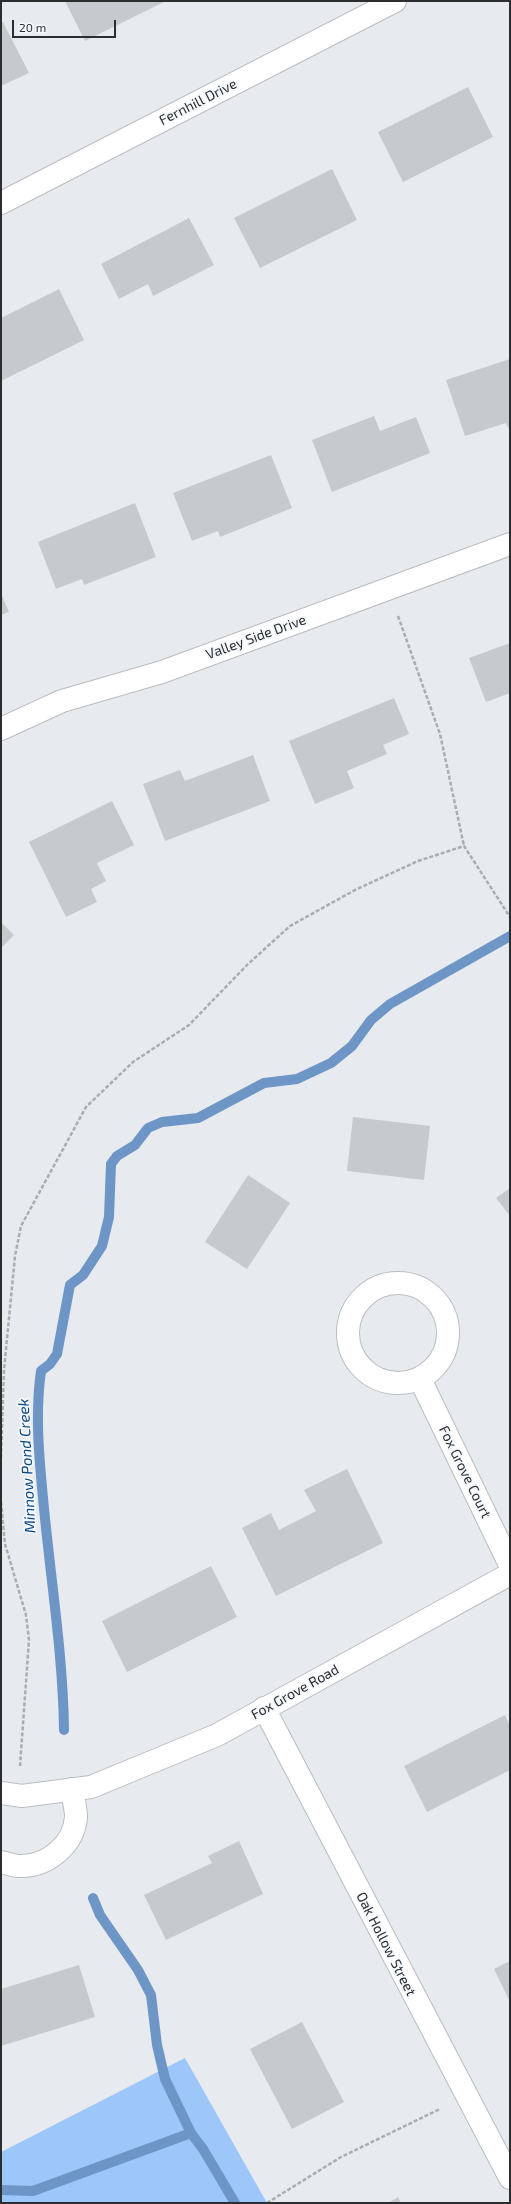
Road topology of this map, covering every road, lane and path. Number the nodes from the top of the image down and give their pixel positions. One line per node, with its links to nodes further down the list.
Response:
1 (395, 1): 2 (street, Fernhill Drive)
2 (1, 203)
3 (510, 544): 4 (street, Valley Side Drive)
4 (387, 589): 5 (street, Valley Side Drive); 6 (path)
5 (1, 729)
6 (464, 846): 7 (path); 9 (path)
7 (510, 916)
8 (420, 1379): 8 (street); 11 (street, Fox Grove Court)
9 (1, 1458)
10 (1, 1502): 15 (path)
11 (510, 1565)
12 (510, 1574): 13 (street, Fox Grove Road)
13 (264, 1708): 14 (street, Fox Grove Road); 17 (street, Oak Hollow Street)
14 (72, 1789): 15 (street, Fox Grove Road); 16 (street)
15 (7, 1794)
16 (1, 1862)
17 (465, 2096): 18 (street, Oak Hollow Street); 19 (path)
18 (507, 2167)
19 (267, 2203)

